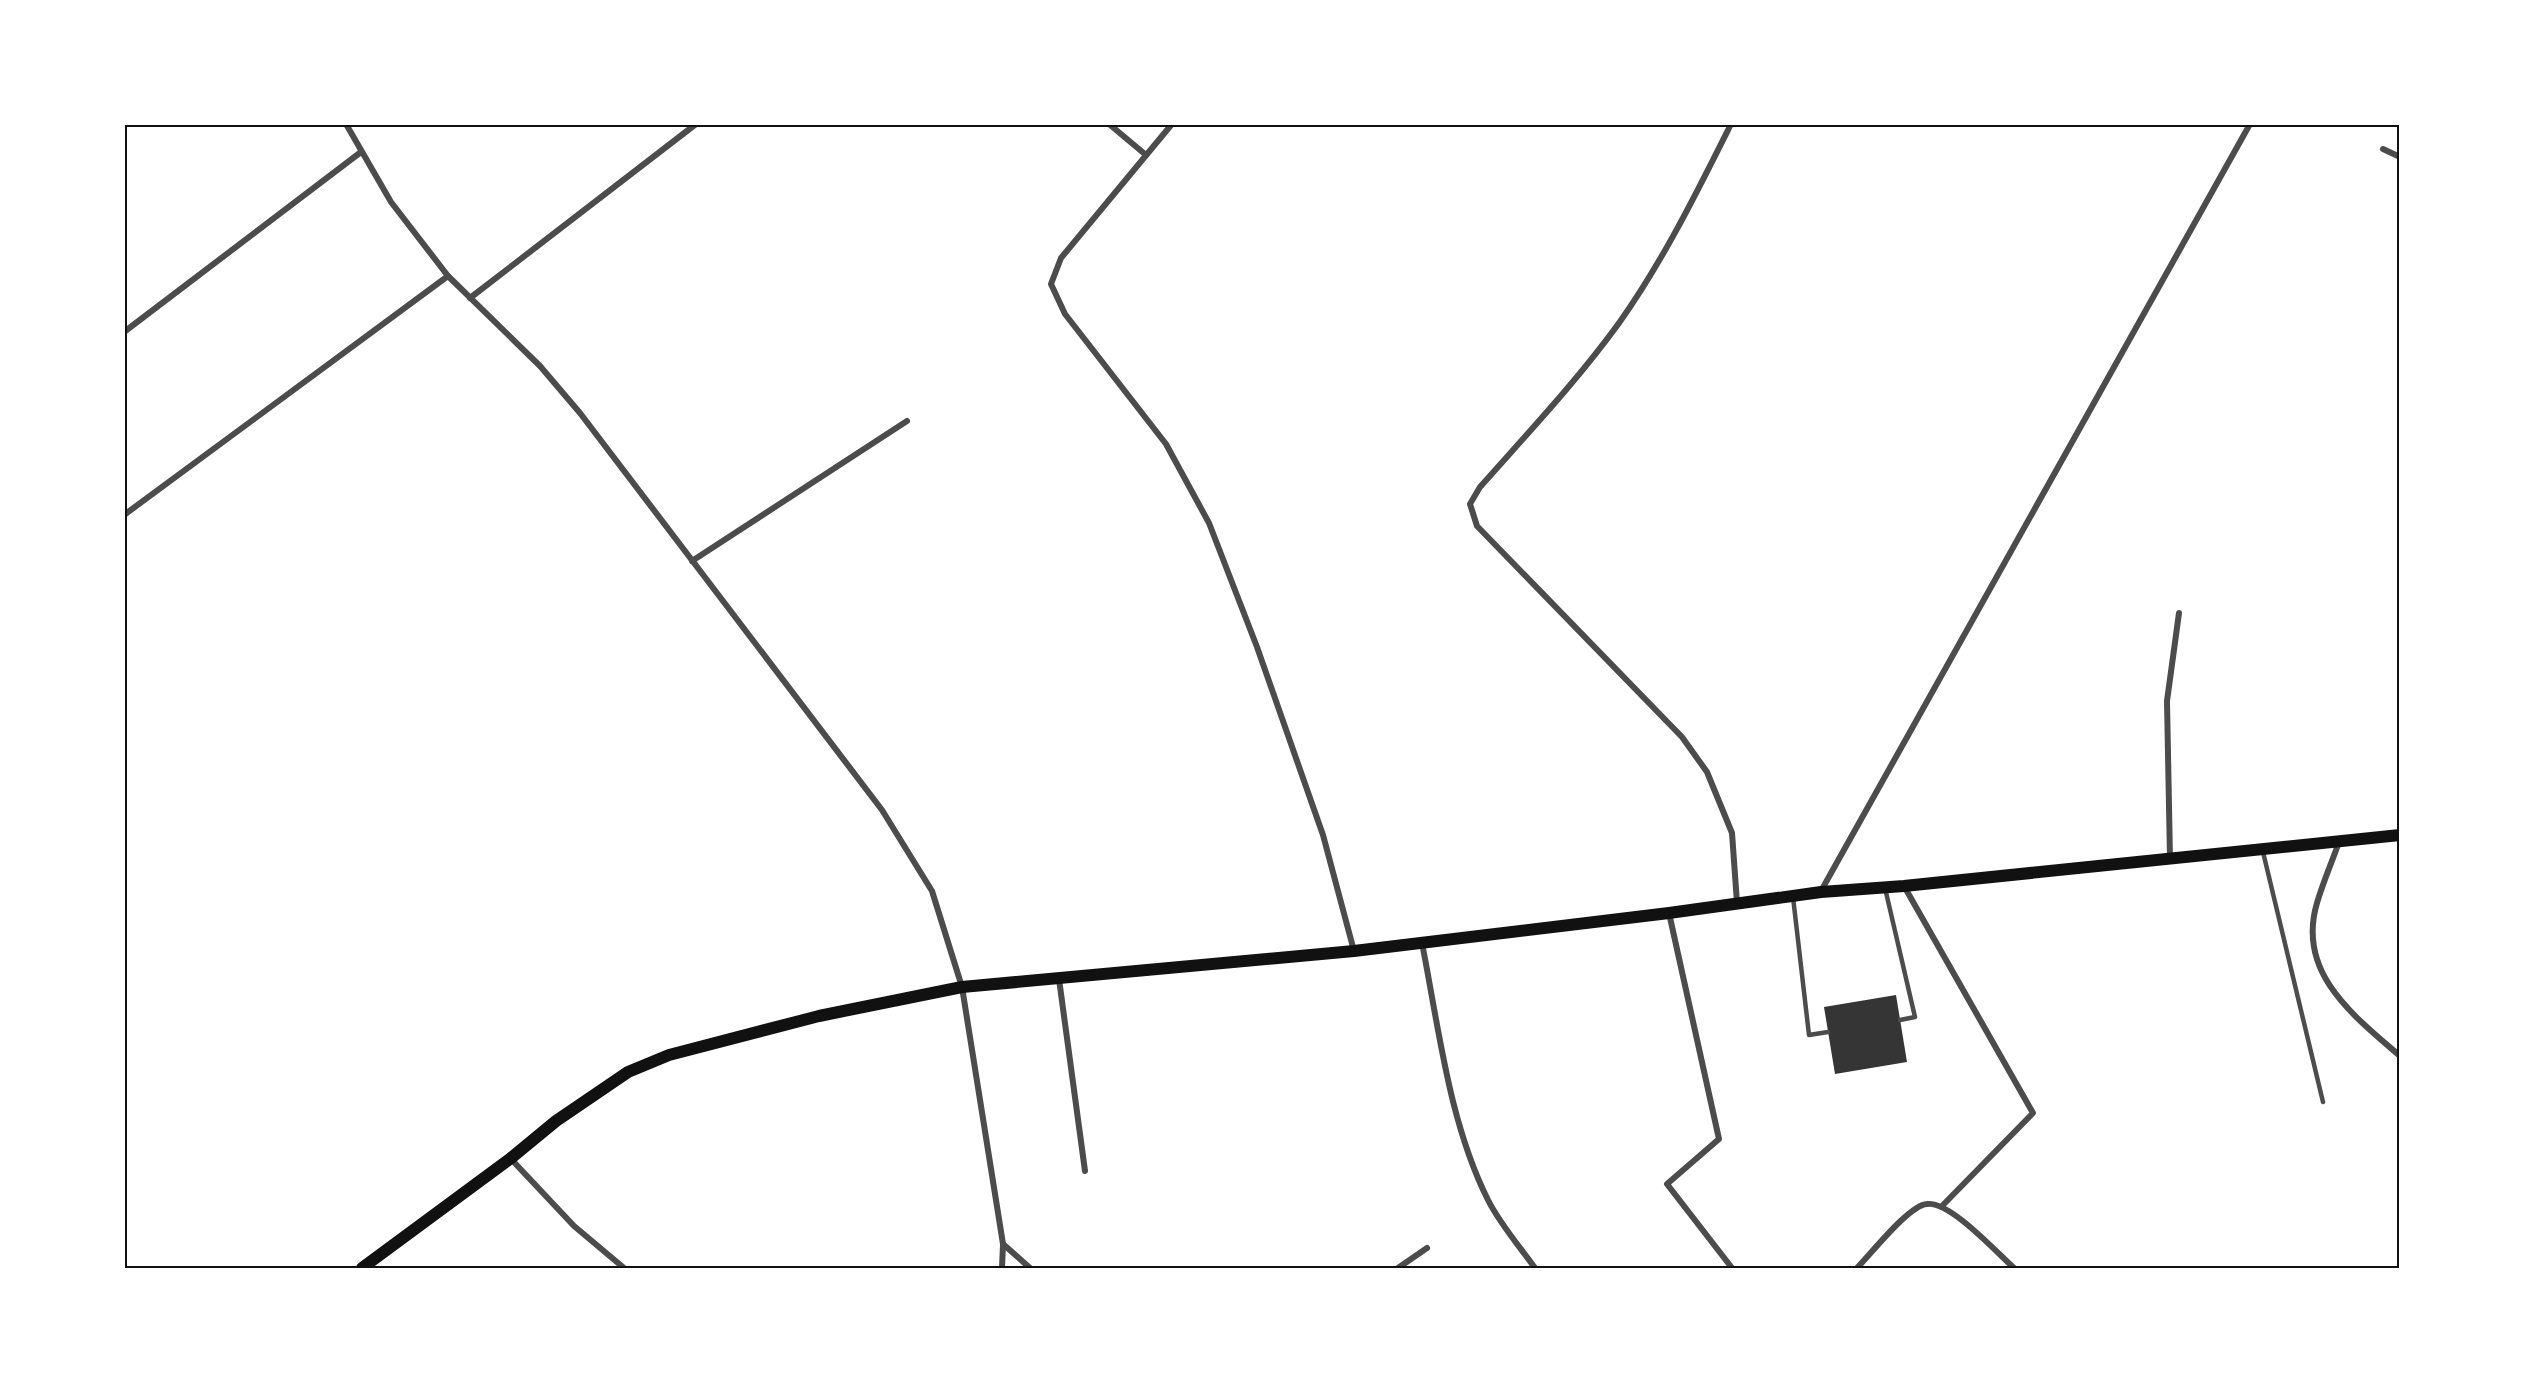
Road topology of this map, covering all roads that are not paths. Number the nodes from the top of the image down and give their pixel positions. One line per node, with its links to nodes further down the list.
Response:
1 (346, 124): 8 (street)
2 (696, 124): 12 (street)
3 (1109, 124): 9 (street)
4 (1172, 124): 9 (street)
5 (1731, 124): 26 (street)
6 (2250, 124): 24 (street)
7 (2383, 149): 10 (street)
8 (361, 152): 11 (street); 13 (street)
9 (1146, 154): 29 (street)
10 (2400, 157)
11 (448, 276): 12 (street); 15 (street)
12 (470, 298): 16 (street)
13 (124, 332)
14 (907, 421): 16 (street)
15 (124, 515)
16 (692, 561): 31 (street)
17 (2179, 613): 21 (street)
18 (2400, 835): 19 (main road)
19 (2339, 841): 20 (main road); 34 (street)
20 (2262, 849): 21 (main road); 35 (lane)
21 (2170, 858): 22 (main road)
22 (1904, 886): 23 (main road); 38 (street)
23 (1885, 888): 24 (main road); 32 (lane)
24 (1821, 892): 25 (main road)
25 (1793, 897): 26 (main road); 33 (lane)
26 (1737, 903): 27 (main road)
27 (1669, 913): 28 (main road); 47 (street)
28 (1422, 943): 29 (main road); 46 (street)
29 (1354, 951): 30 (main road)
30 (1059, 977): 31 (main road); 37 (street)
31 (962, 987): 36 (main road); 39 (street)
32 (1900, 1020)
33 (1828, 1032)
34 (2400, 1056)
35 (2323, 1102)
36 (511, 1158): 41 (main road); 42 (street)
37 (1085, 1171)
38 (1942, 1205): 48 (street); 49 (street)
39 (1003, 1244): 43 (street); 44 (street)
40 (1427, 1248): 45 (street)
41 (362, 1269)
42 (624, 1269)
43 (1002, 1269)
44 (1030, 1269)
45 (1398, 1269)
46 (1535, 1269)
47 (1732, 1269)
48 (1857, 1269)
49 (2014, 1269)

